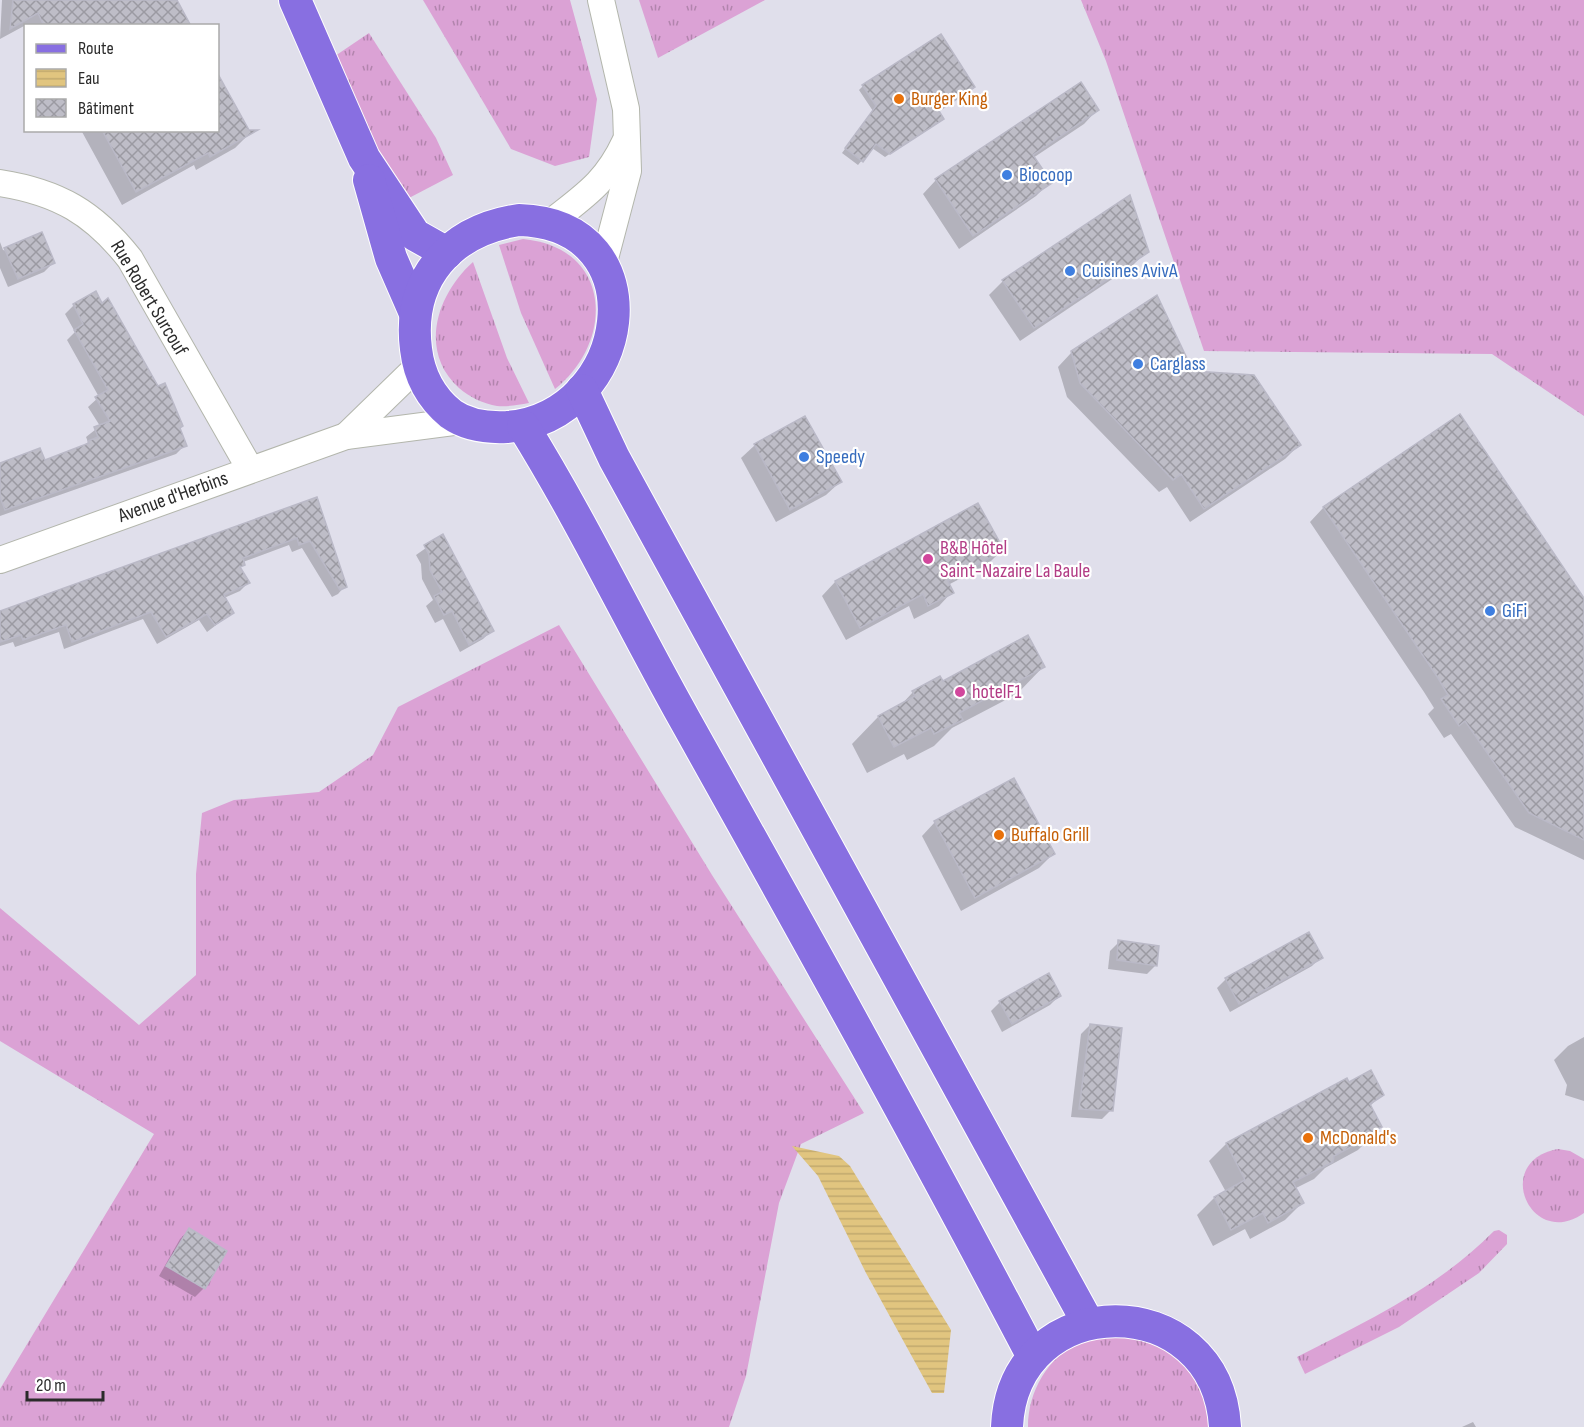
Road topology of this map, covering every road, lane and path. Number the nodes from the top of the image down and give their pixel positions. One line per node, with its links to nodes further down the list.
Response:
1 (295, 0): 4 (main road)
2 (600, 0): 3 (street)
3 (627, 136): 6 (street); 8 (street)
4 (364, 158): 7 (main road); 9 (main road)
5 (0, 183): 15 (street, Rue Robert Surcouf)
6 (550, 223): 7 (main road); 8 (main road)
7 (447, 253): 9 (main road)
8 (603, 266): 11 (main road)
9 (415, 313): 10 (main road)
10 (418, 366): 12 (main road); 14 (street, Avenue d'Herbins)
11 (582, 390): 13 (main road); 17 (main road)
12 (461, 421): 13 (main road); 14 (street, Avenue d'Herbins)
13 (523, 426): 18 (main road)
14 (346, 436): 15 (street, Avenue d'Herbins)
15 (250, 469): 16 (street, Avenue d'Herbins)
16 (0, 560)
17 (1088, 1323): 18 (main road); 20 (main road)
18 (1033, 1357): 19 (main road)
19 (1007, 1427)
20 (1225, 1427)

